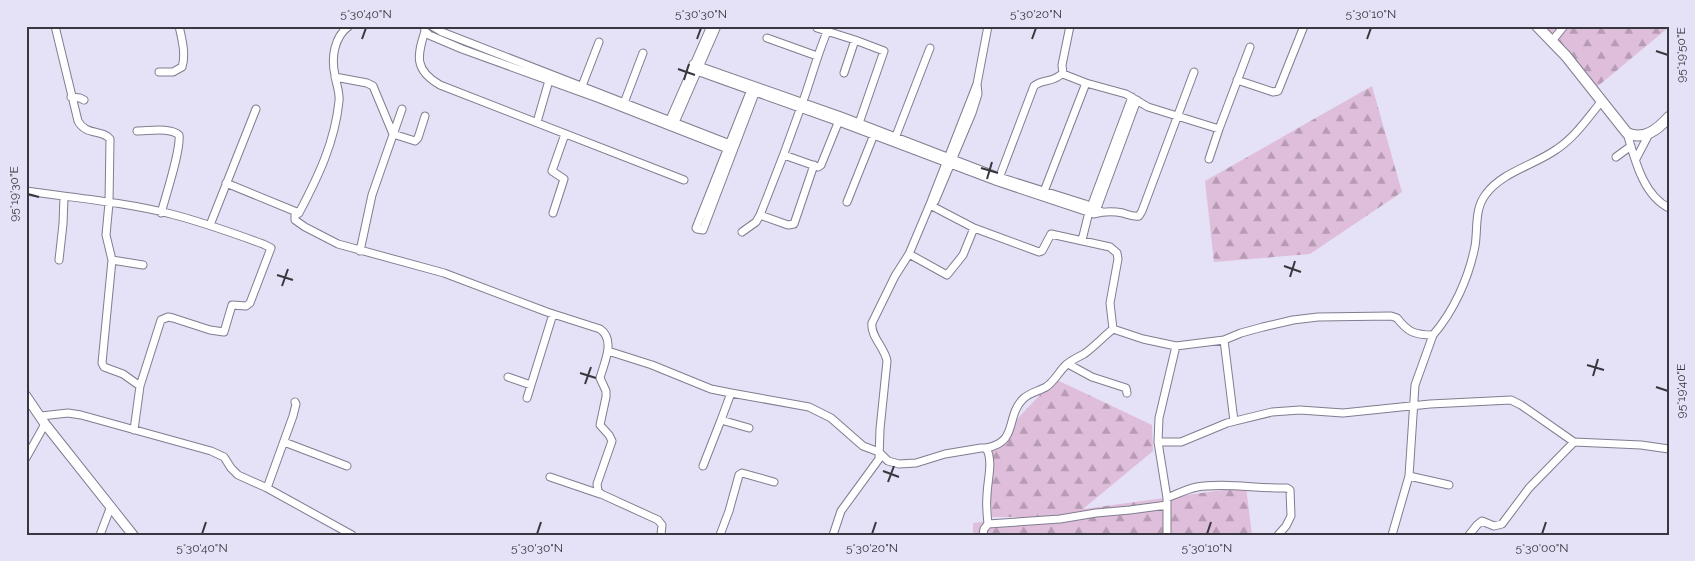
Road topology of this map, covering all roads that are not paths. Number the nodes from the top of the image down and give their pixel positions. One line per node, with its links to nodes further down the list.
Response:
1 (55, 26): 34 (street)
2 (179, 26): 24 (street)
3 (349, 26): 28 (street)
4 (432, 26): 29 (street)
5 (712, 26): 23 (street)
6 (717, 26): 23 (street)
7 (988, 26): 63 (street)
8 (1070, 26): 27 (street)
9 (1304, 26): 30 (street)
10 (1537, 26): 17 (main road)
11 (1564, 26): 17 (street)
12 (817, 28): 14 (street)
13 (425, 29): 29 (street); 46 (street)
14 (827, 32): 16 (street); 22 (street)
15 (766, 38): 22 (street)
16 (855, 40): 26 (street); 48 (street)
17 (1552, 41): 37 (main road)
18 (599, 42): 32 (street)
19 (1250, 47): 30 (street)
20 (930, 48): 56 (street)
21 (642, 53): 38 (street)
22 (817, 56): 39 (street)
23 (695, 67): 33 (street); 47 (street)
24 (159, 72)
25 (1194, 72): 43 (street)
26 (844, 73)
27 (1063, 73): 31 (street); 65 (street)
28 (335, 77): 53 (street); 77 (street)
29 (550, 78): 32 (street); 46 (street); 47 (street)
30 (1237, 80): 49 (street)
31 (1086, 83): 35 (street); 69 (street)
32 (582, 86): 38 (street)
33 (755, 88): 39 (street); 58 (street)
34 (71, 97): 36 (street); 71 (street)
35 (1135, 98): 43 (street); 75 (street)
36 (84, 100)
37 (1601, 102): 52 (main road); 91 (street)
38 (624, 103): 47 (street)
39 (802, 105): 45 (street); 59 (street)
40 (256, 109): 67 (street)
41 (402, 109): 53 (street)
42 (425, 116): 53 (street)
43 (1177, 117): 49 (street); 75 (street)
44 (1669, 117): 55 (main road)
45 (840, 119): 48 (street); 64 (street)
46 (537, 122): 54 (street)
47 (671, 124): 58 (street)
48 (858, 126): 51 (street)
49 (1218, 129): 61 (street)
50 (137, 132): 76 (street)
51 (875, 133): 56 (street); 72 (street)
52 (1628, 133): 55 (main road); 57 (street)
53 (393, 134): 84 (street)
54 (565, 134): 66 (street); 78 (street)
55 (1649, 134): 62 (street)
56 (895, 140): 63 (street)
57 (1631, 146): 60 (street); 62 (street)
58 (731, 147): 58 (street)
59 (784, 155): 64 (street); 79 (street)
60 (1616, 156)
61 (1209, 159)
62 (1636, 159): 74 (street)
63 (949, 161): 65 (street); 73 (street)
64 (814, 165): 79 (street)
65 (998, 179): 69 (street)
66 (684, 180)
67 (226, 183): 77 (street); 80 (street)
68 (26, 191): 70 (street)
69 (1043, 194): 75 (street)
70 (64, 197): 71 (street); 86 (street)
71 (110, 202): 76 (street); 87 (street)
72 (847, 202)
73 (930, 205): 81 (street); 85 (street)
74 (1669, 208)
75 (1095, 211): 83 (street)
76 (162, 212): 80 (street)
77 (299, 213): 84 (street)
78 (553, 213)
79 (760, 215): 82 (street)
80 (210, 225): 98 (street)
81 (974, 228): 83 (street); 85 (street)
82 (742, 232)
83 (1082, 240): 90 (street)
84 (360, 251): 89 (street)
85 (908, 254): 115 (street)
86 (59, 260)
87 (112, 260): 88 (street); 98 (street)
88 (143, 265)
89 (553, 314): 94 (street); 97 (street)
90 (1113, 328): 93 (street); 95 (street)
91 (1433, 335): 92 (street); 104 (street)
92 (1224, 340): 93 (street); 107 (street)
93 (1176, 346): 111 (street)
94 (608, 351): 99 (street); 124 (street)
95 (1068, 364): 100 (street); 113 (street)
96 (508, 377): 97 (street)
97 (531, 385): 102 (street)
98 (140, 386): 109 (street)
99 (731, 393): 106 (street); 115 (street)
100 (1127, 393)
101 (26, 396): 105 (street)
102 (527, 398)
103 (295, 402): 110 (street)
104 (1413, 406): 107 (street); 112 (street); 119 (street)
105 (43, 420): 109 (street); 116 (street); 126 (street)
106 (721, 420): 108 (street); 118 (street)
107 (1234, 421): 111 (street)
108 (749, 428)
109 (134, 430): 123 (street)
110 (284, 442): 117 (street); 123 (street)
111 (1158, 442): 125 (street)
112 (1574, 442): 114 (street); 138 (street)
113 (986, 448): 115 (street); 127 (street)
114 (1669, 449)
115 (879, 452): 133 (street)
116 (26, 458)
117 (347, 466)
118 (703, 466)
119 (1409, 476): 122 (street); 137 (street)
120 (550, 477): 124 (street)
121 (774, 482): 132 (street)
122 (1449, 485)
123 (267, 488): 130 (street)
124 (601, 494): 131 (street)
125 (1167, 501): 127 (street); 135 (street); 136 (street)
126 (111, 506): 128 (street); 129 (street)
127 (988, 524): 134 (street)
128 (100, 535)
129 (134, 535)
130 (352, 535)
131 (661, 535)
132 (720, 535)
133 (833, 535)
134 (983, 535)
135 (1167, 535)
136 (1278, 535)
137 (1392, 535)
138 (1469, 535)

